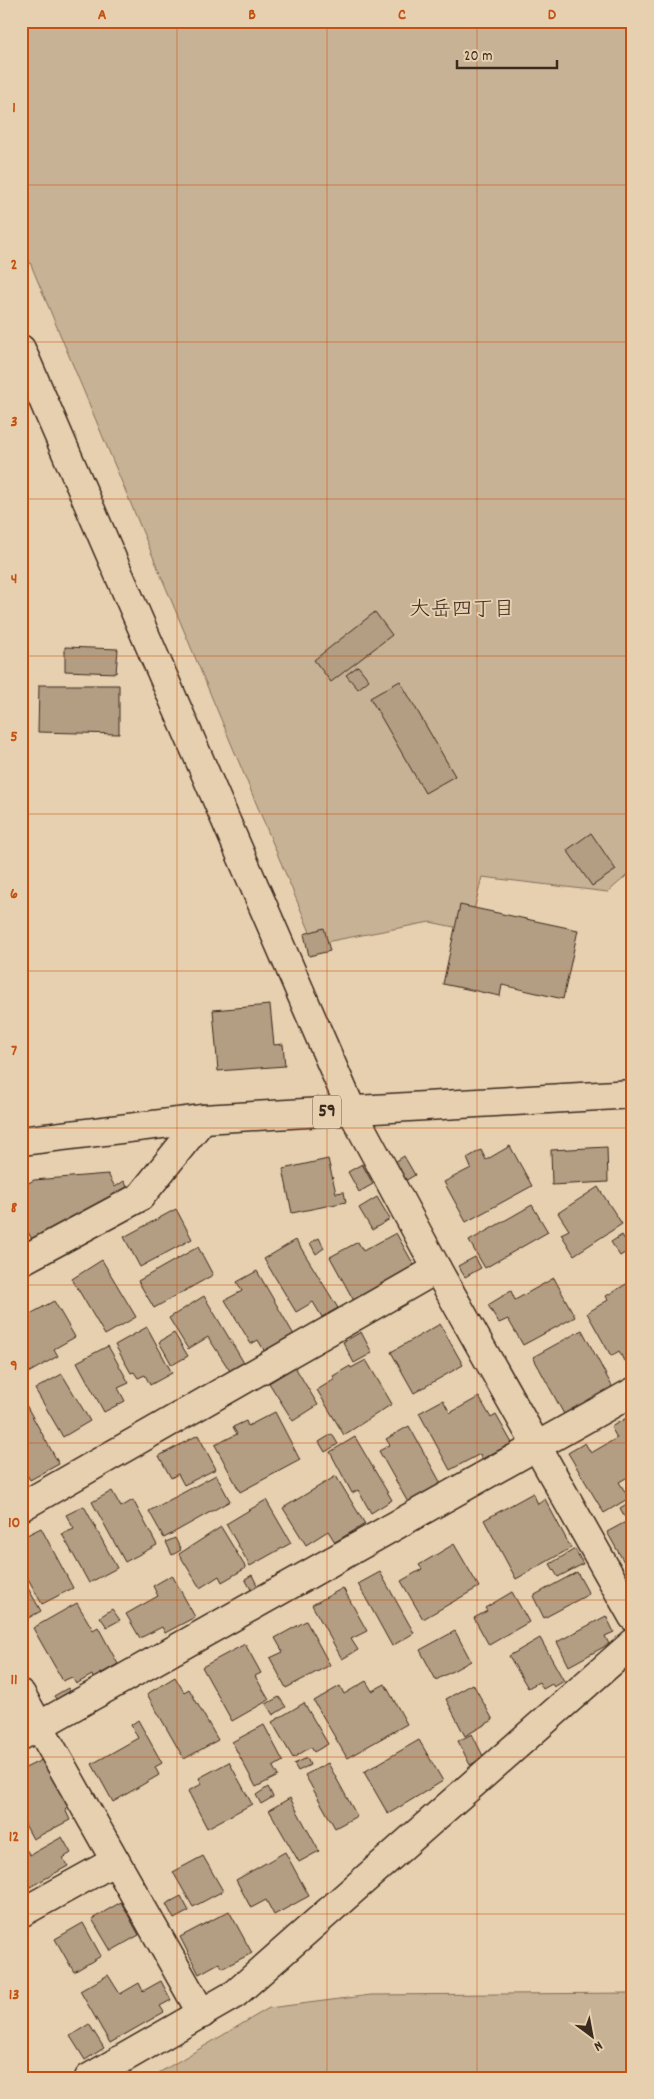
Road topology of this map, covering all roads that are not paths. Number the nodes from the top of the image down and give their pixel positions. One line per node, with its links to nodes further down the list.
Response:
1 (21, 349): 3 (street)
2 (633, 1094): 3 (street, 59)
3 (352, 1111): 4 (street, 59); 7 (street)
4 (203, 1119): 5 (street, 59); 6 (street)
5 (21, 1141)
6 (21, 1260)
7 (437, 1269): 9 (street); 10 (street)
8 (633, 1392): 9 (street)
9 (536, 1446): 11 (street); 14 (street)
10 (21, 1507)
11 (633, 1617)
12 (633, 1643): 17 (street)
13 (21, 1694): 14 (street)
14 (30, 1732): 15 (street)
15 (115, 1861): 16 (street); 17 (street)
16 (21, 1913)
17 (202, 2014): 18 (street)
18 (89, 2078)

